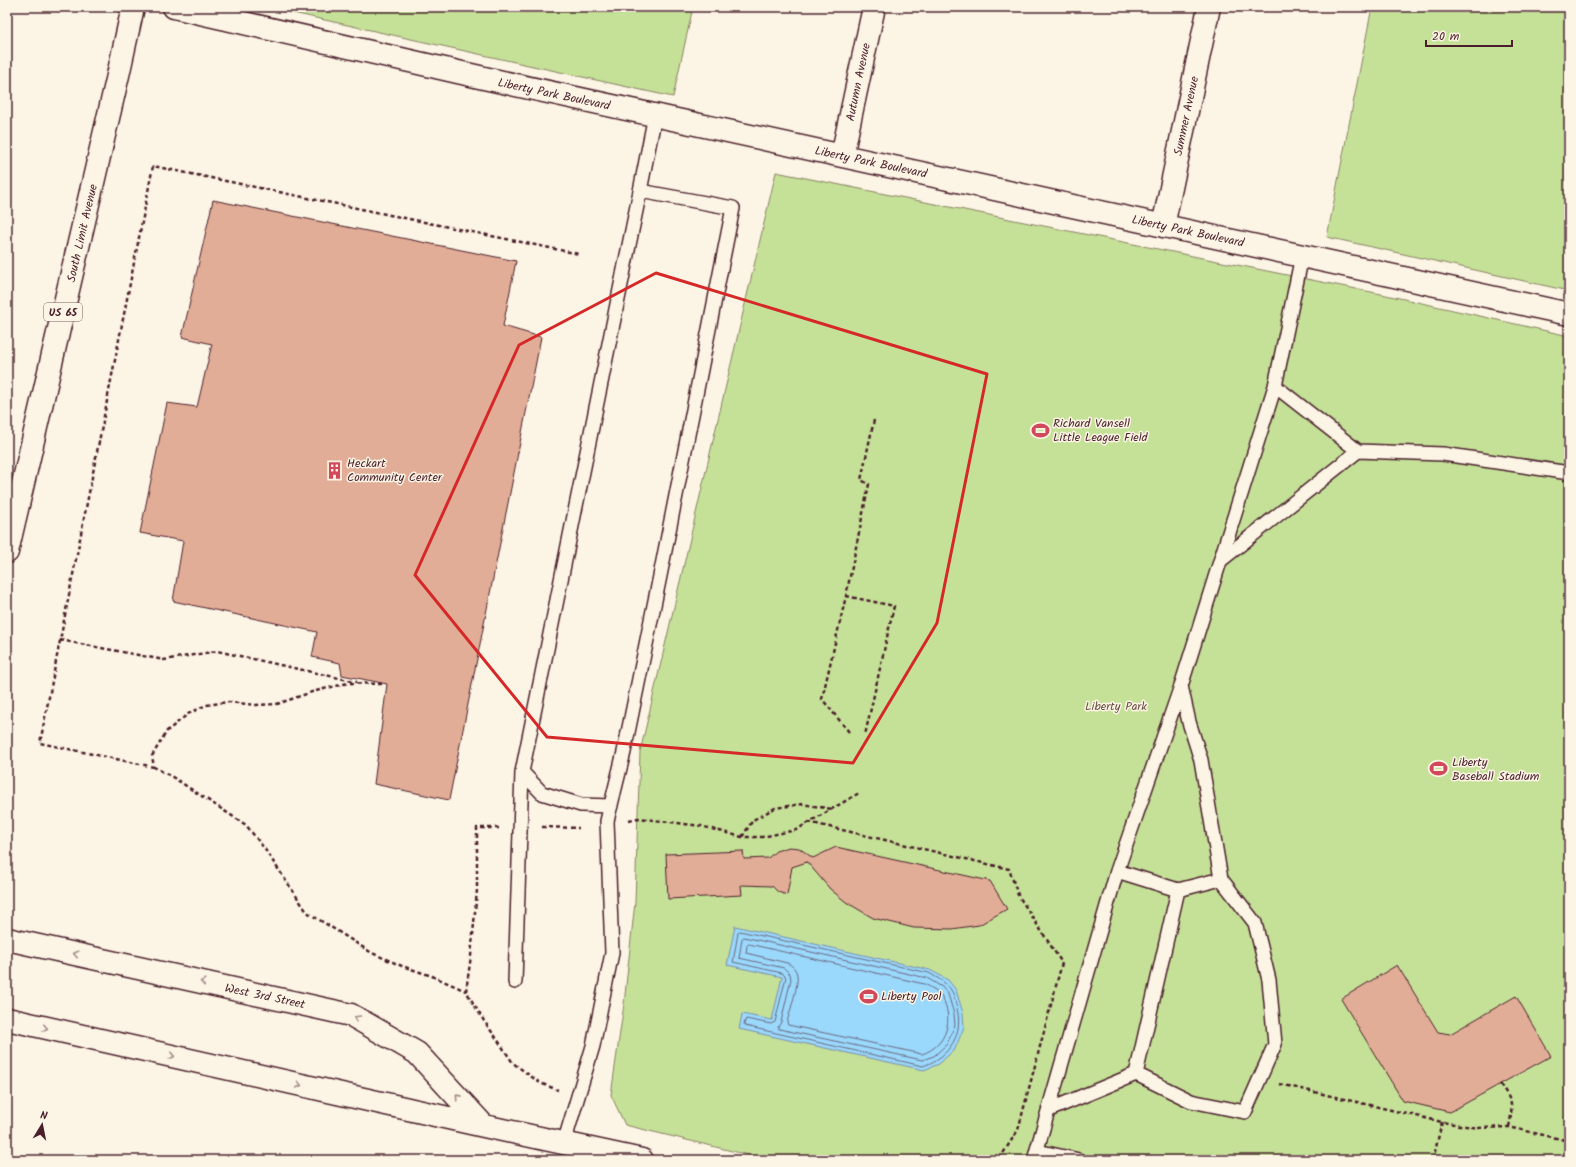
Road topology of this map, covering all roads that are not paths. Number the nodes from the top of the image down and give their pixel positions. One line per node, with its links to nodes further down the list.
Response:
1 (133, 7): 14 (main road, South Limit Avenue / US 65)
2 (174, 7): 5 (main road, Liberty Park Boulevard)
3 (874, 7): 6 (main road, Autumn Avenue)
4 (1209, 7): 8 (main road, Summer Avenue)
5 (655, 115): 6 (main road, Liberty Park Boulevard); 7 (lane)
6 (842, 156): 8 (main road, Liberty Park Boulevard)
7 (640, 190): 17 (lane); 18 (lane)
8 (1163, 226): 9 (main road, Liberty Park Boulevard)
9 (1302, 256): 10 (main road, Liberty Park Boulevard); 11 (lane)
10 (1569, 314)
11 (1275, 386): 12 (lane); 15 (lane)
12 (1358, 452): 13 (lane); 15 (lane)
13 (1569, 473)
14 (7, 552)
15 (1220, 561): 16 (lane)
16 (1181, 686): 19 (lane); 20 (lane)
17 (522, 772): 18 (lane); 23 (lane)
18 (611, 806): 28 (lane)
19 (1117, 871): 21 (lane); 26 (lane)
20 (1221, 879): 21 (lane); 25 (lane)
21 (1178, 890): 25 (lane)
22 (7, 939): 27 (main road, West 3rd Street, one-way to 22)
23 (515, 982)
24 (7, 1019): 27 (main road, one-way to 27)
25 (1136, 1074): 26 (lane)
26 (1049, 1110): 29 (lane)
27 (484, 1126): 28 (main road)
28 (564, 1143): 30 (main road)
29 (1036, 1155): 31 (lane)
30 (642, 1160)
31 (1079, 1160)

